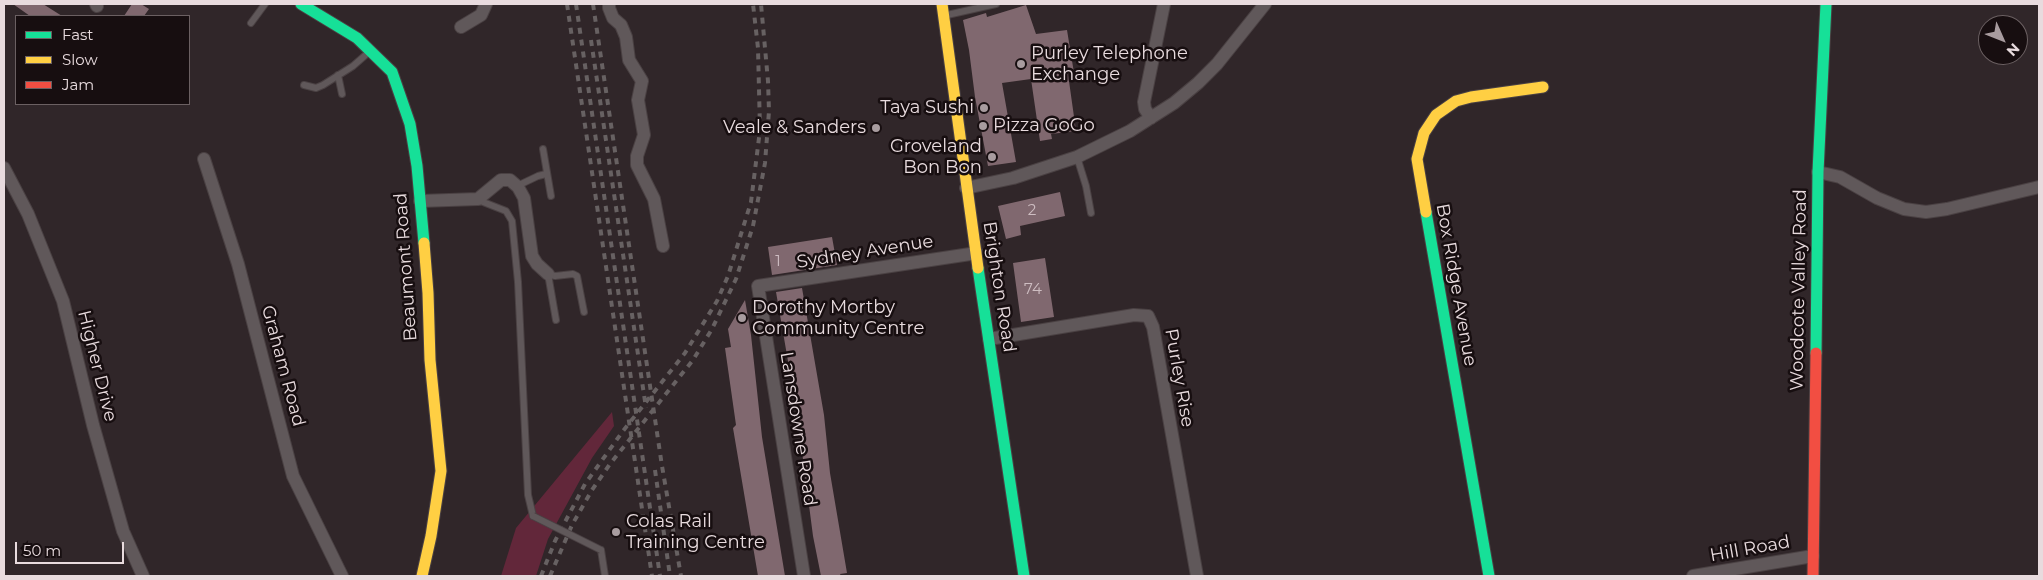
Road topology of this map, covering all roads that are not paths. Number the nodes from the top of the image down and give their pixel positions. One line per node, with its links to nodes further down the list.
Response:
1 (265, 4): 11 (lane)
2 (301, 4): 13 (main road, Beaumont Road)
3 (486, 4): 12 (street)
4 (609, 4): 32 (street)
5 (942, 4): 10 (main road, Brighton Road)
6 (996, 4): 10 (lane)
7 (1164, 4): 18 (street)
8 (1265, 4): 18 (street)
9 (1826, 4): 23 (main road, Woodcote Valley Road)
10 (943, 16): 27 (main road, Brighton Road)
11 (251, 23)
12 (462, 26)
13 (370, 51): 14 (lane); 30 (main road, Beaumont Road)
14 (338, 75): 15 (lane); 17 (lane)
15 (304, 85)
16 (1543, 87): 47 (main road, Box Ridge Avenue)
17 (342, 94)
18 (1151, 118): 20 (street)
19 (543, 149): 24 (lane)
20 (1077, 157): 27 (street); 31 (lane)
21 (204, 159): 41 (street, Graham Road)
22 (4, 168): 40 (street, Higher Drive)
23 (1818, 172): 26 (street); 39 (main road, Woodcote Valley Road)
24 (546, 174): 25 (lane); 28 (lane)
25 (517, 186): 29 (street); 34 (street)
26 (2039, 187)
27 (966, 188): 33 (main road, Brighton Road)
28 (551, 196)
29 (478, 199): 30 (street); 43 (lane, bridge)
30 (420, 201): 42 (main road, Beaumont Road)
31 (1091, 213)
32 (663, 246)
33 (977, 253): 35 (street, Sydney Avenue); 38 (main road, Brighton Road)
34 (548, 274): 36 (lane); 37 (lane)
35 (758, 286): 44 (street, Lansdowne Road)
36 (584, 312)
37 (556, 320)
38 (990, 339): 45 (main road, Brighton Road); 46 (street, Purley Rise)
39 (1813, 556): 48 (street, Hill Road); 49 (main road, Woodcote Valley Road)
40 (143, 576)
41 (342, 576)
42 (422, 576)
43 (605, 576)
44 (804, 576)
45 (1024, 576)
46 (1197, 576)
47 (1490, 576)
48 (1693, 576)
49 (1813, 576)

